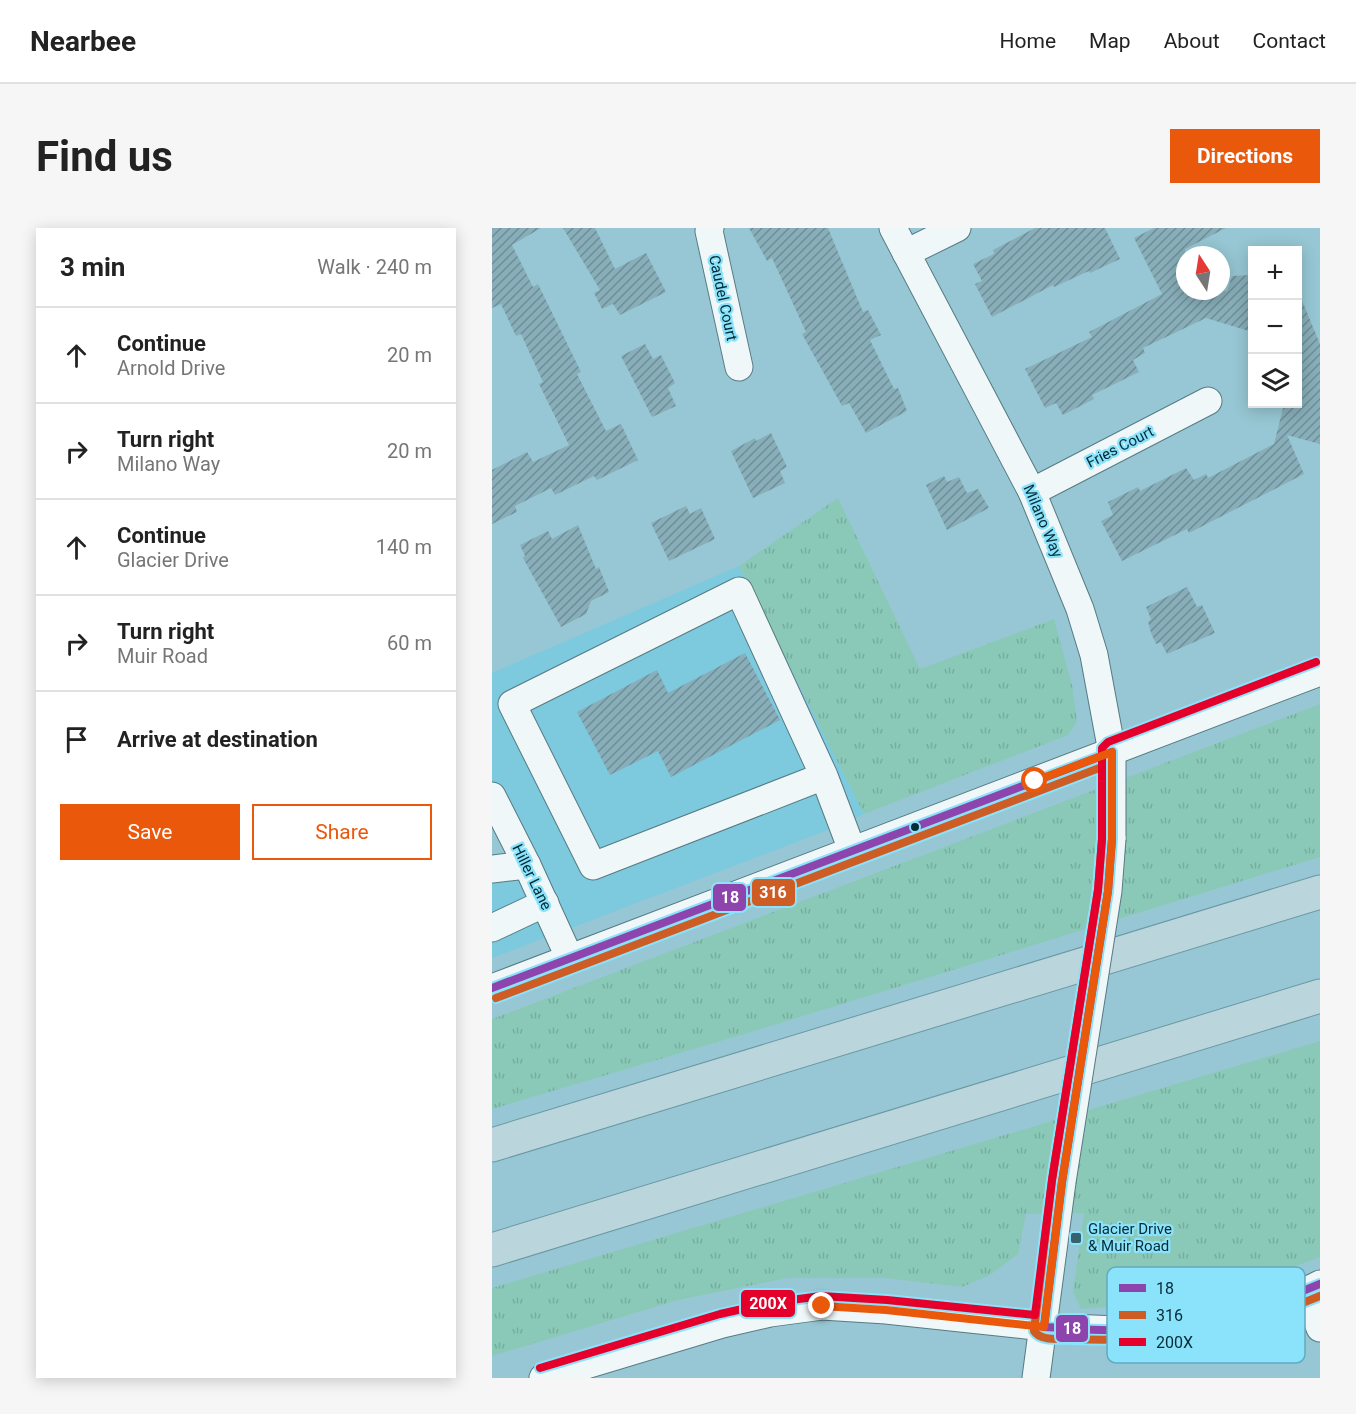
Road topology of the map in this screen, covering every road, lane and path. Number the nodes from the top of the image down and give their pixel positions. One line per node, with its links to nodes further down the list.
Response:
1 (711, 228): 5 (street, Caudel Court)
2 (892, 228): 4 (street, Milano Way)
3 (957, 228): 4 (street)
4 (906, 253): 7 (street, Milano Way)
5 (739, 367)
6 (1208, 401): 7 (street, Fries Court)
7 (1032, 492): 9 (street, Milano Way)
8 (1320, 672): 9 (street)
9 (1112, 752): 12 (street); 24 (street, Milano Way, bridge)
10 (824, 776): 10 (street); 12 (street)
11 (492, 796): 13 (street, Hiller Lane)
12 (852, 850): 18 (street)
13 (527, 865): 14 (street); 16 (street, Hiller Lane)
14 (492, 869)
15 (1320, 892): 21 (highway)
16 (545, 903): 17 (street); 18 (street, Hiller Lane)
17 (492, 928)
18 (570, 959): 19 (street)
19 (492, 988)
20 (1320, 996): 22 (highway)
21 (492, 1145)
22 (492, 1250)
23 (1313, 1287): 25 (street)
24 (1044, 1327): 26 (street); 27 (street); 28 (street, Milano Way)
25 (1320, 1328)
26 (1107, 1330)
27 (551, 1377)
28 (1036, 1378)

